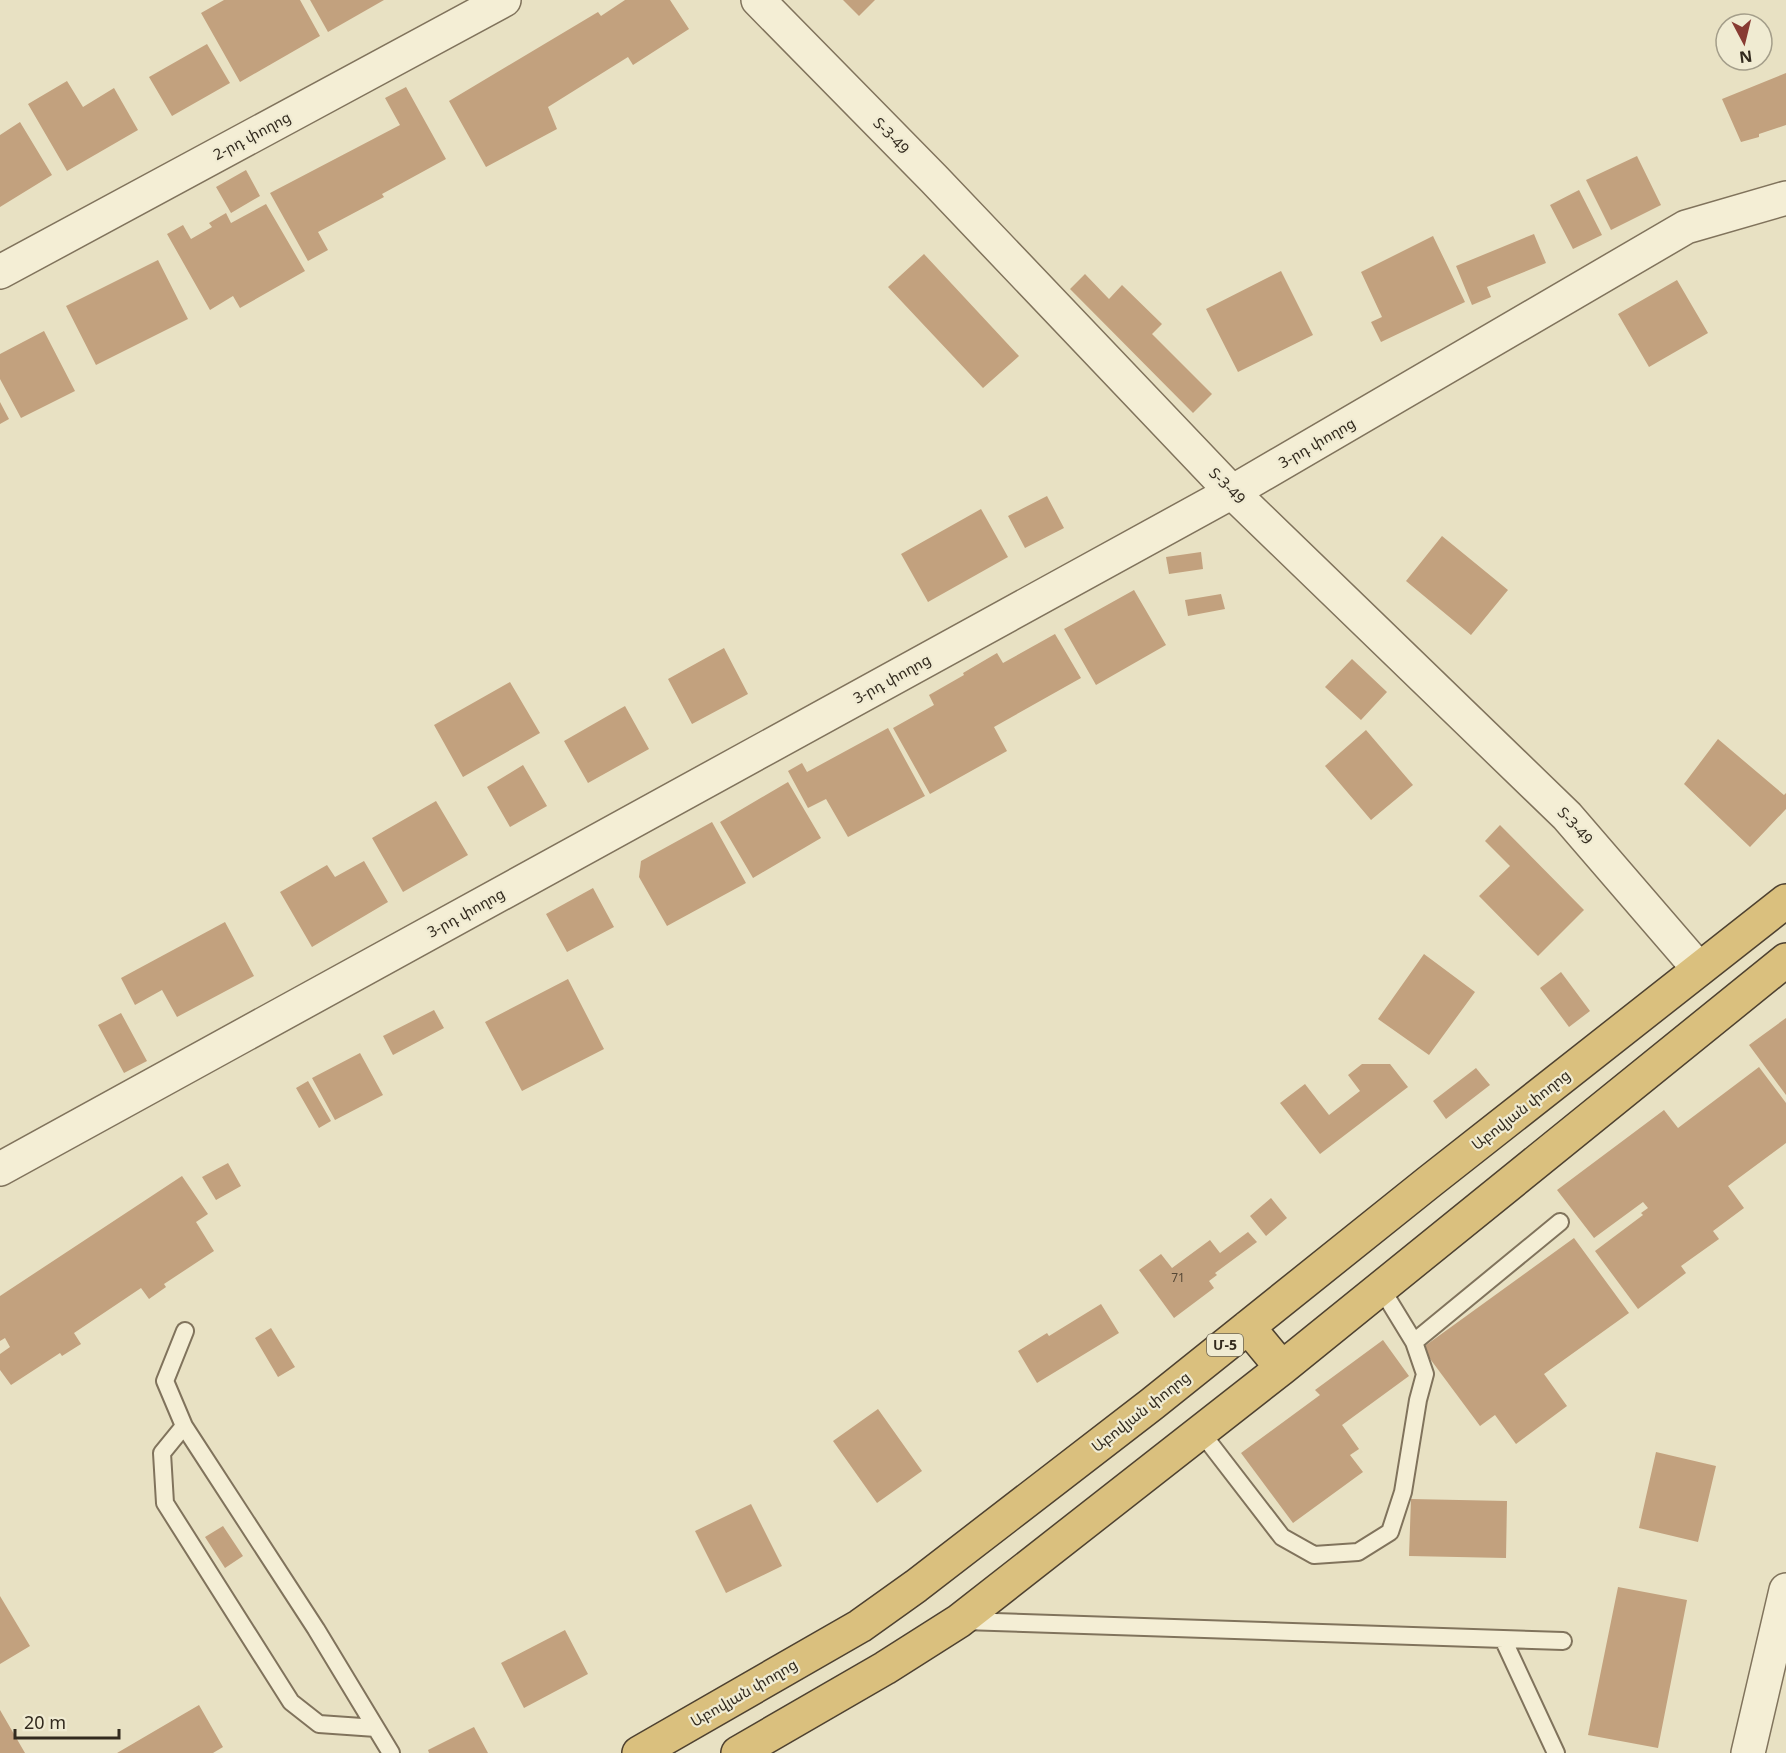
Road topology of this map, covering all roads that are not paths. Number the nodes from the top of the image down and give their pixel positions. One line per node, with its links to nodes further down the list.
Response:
1 (504, 0): 4 (street, 2-րդ փողոց)
2 (758, 0): 5 (street, Տ-3-49 / Տ-3-49)
3 (1786, 198): 5 (street, 3-րդ փողոց)
4 (0, 272)
5 (1232, 492): 8 (street, Տ-3-49 / Տ-3-49); 9 (street, 3-րդ փողոց)
6 (1786, 901): 8 (highway, Աբովյան փողոց / Մ-5)
7 (1786, 960): 11 (highway)
8 (1699, 969): 12 (highway, Աբովյան փողոց / Մ-5)
9 (0, 1169)
10 (1560, 1222): 14 (lane)
11 (1381, 1288): 14 (lane); 15 (highway)
12 (1248, 1327): 15 (highway); 24 (highway, Աբովյան փողոց / Մ-5)
13 (185, 1331): 16 (lane)
14 (1414, 1342): 17 (lane)
15 (1282, 1368): 17 (highway)
16 (184, 1426): 22 (lane); 22 (lane)
17 (1201, 1432): 19 (highway)
18 (1786, 1592): 27 (street)
19 (959, 1621): 20 (lane); 25 (highway)
20 (1503, 1639): 21 (lane); 26 (lane)
21 (1563, 1641)
22 (376, 1728): 23 (lane)
23 (392, 1753)
24 (639, 1753)
25 (738, 1753)
26 (1556, 1753)
27 (1748, 1753)

